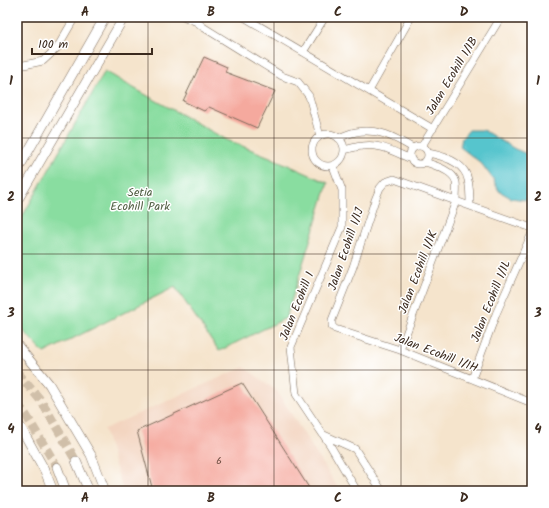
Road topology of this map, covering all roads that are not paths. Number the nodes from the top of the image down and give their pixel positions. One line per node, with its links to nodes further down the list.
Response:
1 (75, 17): 11 (street)
2 (106, 17): 23 (street)
3 (124, 17): 24 (street)
4 (185, 17): 9 (street)
5 (244, 17): 10 (street)
6 (325, 17): 10 (street)
7 (411, 17): 12 (street)
8 (501, 17): 13 (street, Jalan Ecohill 1/1B)
9 (195, 20): 14 (street)
10 (303, 52): 12 (street)
11 (17, 64)
12 (369, 90): 13 (street)
13 (433, 129): 16 (street, Jalan Ecohill 1/1B)
14 (320, 136): 15 (street); 22 (street)
15 (338, 138): 17 (street); 18 (street)
16 (422, 146): 17 (street); 19 (street)
17 (413, 148): 20 (street)
18 (344, 150): 20 (street); 22 (street)
19 (428, 153): 21 (street); 26 (street)
20 (411, 159): 21 (street)
21 (425, 162): 25 (street)
22 (334, 166): 35 (street, Jalan Ecohill 1)
23 (17, 171)
24 (17, 201)
25 (456, 201): 26 (street); 29 (street, Jalan Ecohill 1/1J); 31 (street, Jalan Ecohill 1/1K)
26 (470, 206): 27 (street)
27 (532, 228)
28 (532, 233): 32 (street, Jalan Ecohill 1/1L)
29 (332, 326): 31 (street, Jalan Ecohill 1/1H)
30 (17, 346): 41 (street)
31 (400, 350): 32 (street, Jalan Ecohill 1/1H)
32 (472, 379): 33 (street, Jalan Ecohill 1/1H)
33 (532, 403)
34 (17, 423): 38 (street)
35 (323, 435): 42 (street, Jalan Ecohill 1); 43 (street)
36 (76, 461): 40 (street)
37 (57, 467): 39 (street)
38 (53, 491)
39 (66, 491)
40 (89, 491)
41 (105, 491)
42 (357, 491)
43 (382, 491)

